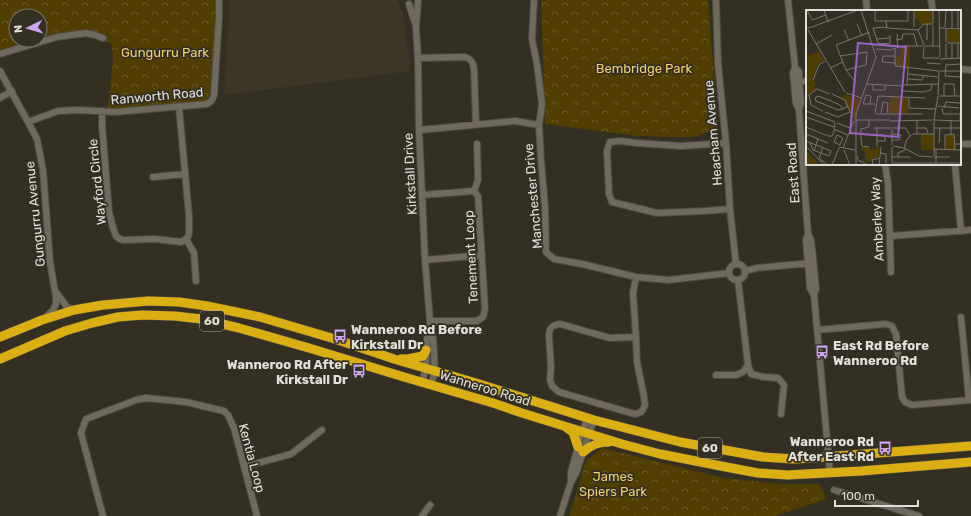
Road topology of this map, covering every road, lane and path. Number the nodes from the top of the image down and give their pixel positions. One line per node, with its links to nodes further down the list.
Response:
1 (219, 0): 24 (street, Ranworth Road)
2 (534, 0): 28 (street, Manchester Drive)
3 (716, 0): 30 (street, Heacham Avenue)
4 (788, 0): 19 (street, East Road)
5 (866, 0): 9 (street)
6 (931, 0): 10 (street)
7 (418, 1): 8 (street); 11 (street, Kirkstall Drive)
8 (407, 2): 11 (street, Kirkstall Drive)
9 (867, 10)
10 (933, 10)
11 (416, 27): 14 (street, Kirkstall Drive)
12 (103, 38): 13 (street)
13 (0, 54)
14 (418, 58): 27 (street); 29 (street, Kirkstall Drive)
15 (961, 69): 16 (street)
16 (971, 70)
17 (0, 71): 22 (street, Gungurru Avenue)
18 (806, 81): 19 (street)
19 (797, 82): 20 (street, East Road)
20 (797, 88): 21 (street); 45 (street, East Road)
21 (806, 88)
22 (12, 91): 23 (street); 26 (street, Gungurru Avenue)
23 (0, 98)
24 (179, 107): 25 (street, Ranworth Road); 34 (street)
25 (102, 112): 26 (street, Ranworth Road); 42 (street, Wayford Circle)
26 (28, 122): 53 (street, Gungurru Avenue)
27 (476, 124): 28 (street); 29 (street)
28 (539, 125): 50 (street, Manchester Drive)
29 (419, 130): 37 (street, Kirkstall Drive)
30 (726, 143): 38 (street, Heacham Avenue); 38 (street)
31 (477, 144): 36 (street, Tenement Loop)
32 (885, 165): 41 (street, Amberley Way)
33 (955, 165): 40 (street)
34 (185, 174): 35 (street); 42 (street)
35 (153, 177)
36 (474, 191): 37 (street, Tenement Loop); 43 (street, Tenement Loop)
37 (422, 195): 44 (street, Kirkstall Drive)
38 (730, 209): 46 (street, Heacham Avenue)
39 (971, 230): 40 (street)
40 (961, 231): 41 (street)
41 (890, 236): 48 (street, Amberley Way)
42 (186, 239): 52 (street)
43 (482, 255): 44 (street); 57 (street, Tenement Loop)
44 (425, 260): 57 (street, Kirkstall Drive)
45 (811, 263): 47 (street); 58 (street, East Road)
46 (736, 264): 47 (street); 49 (street)
47 (745, 271): 51 (street)
48 (891, 272)
49 (729, 273): 50 (street, Manchester Drive); 51 (street)
50 (636, 277): 60 (street)
51 (738, 280): 64 (street)
52 (196, 281)
53 (56, 292): 54 (street, Gungurru Avenue); 56 (street, Gungurru Avenue)
54 (74, 310): 56 (highway, Wanneroo Road / 60); 63 (highway, Wanneroo Road / 60)
55 (961, 317): 68 (street)
56 (42, 320): 59 (highway, Wanneroo Road / 60)
57 (430, 321): 61 (street, Kirkstall Drive); 65 (street, Kirkstall Drive)
58 (817, 330): 68 (street); 77 (street, East Road)
59 (0, 337)
60 (636, 337): 60 (street)
61 (426, 350): 63 (highway); 65 (street, Kirkstall Drive)
62 (0, 359): 67 (highway, Wanneroo Road / 60)
63 (394, 359): 65 (highway, Wanneroo Road / 60)
64 (748, 365): 66 (street); 69 (street)
65 (430, 370): 67 (street, Kirkstall Drive); 67 (street, Kirkstall Drive); 70 (highway, Wanneroo Road / 60)
66 (716, 375)
67 (426, 384): 71 (highway, Wanneroo Road / 60)
68 (970, 400)
69 (781, 414)
70 (591, 419): 73 (street); 77 (highway, Wanneroo Road / 60)
71 (564, 426): 73 (highway, Wanneroo Road / 60); 76 (highway)
72 (322, 430): 80 (street)
73 (585, 433): 74 (highway, Wanneroo Road / 60); 76 (street)
74 (622, 444): 76 (highway); 81 (highway, Wanneroo Road / 60)
75 (970, 446): 77 (highway, Wanneroo Road / 60); 78 (highway, 60)
76 (581, 450): 87 (street)
77 (828, 457): 81 (street, East Road)
78 (971, 458)
79 (971, 462): 81 (highway, Wanneroo Road / 60)
80 (244, 468): 84 (street, Kentia Loop); 85 (street, Kentia Loop)
81 (830, 474)
82 (834, 490): 88 (street)
83 (430, 505): 86 (street)
84 (103, 516)
85 (257, 516)
86 (422, 516)
87 (560, 516)
88 (919, 516)

